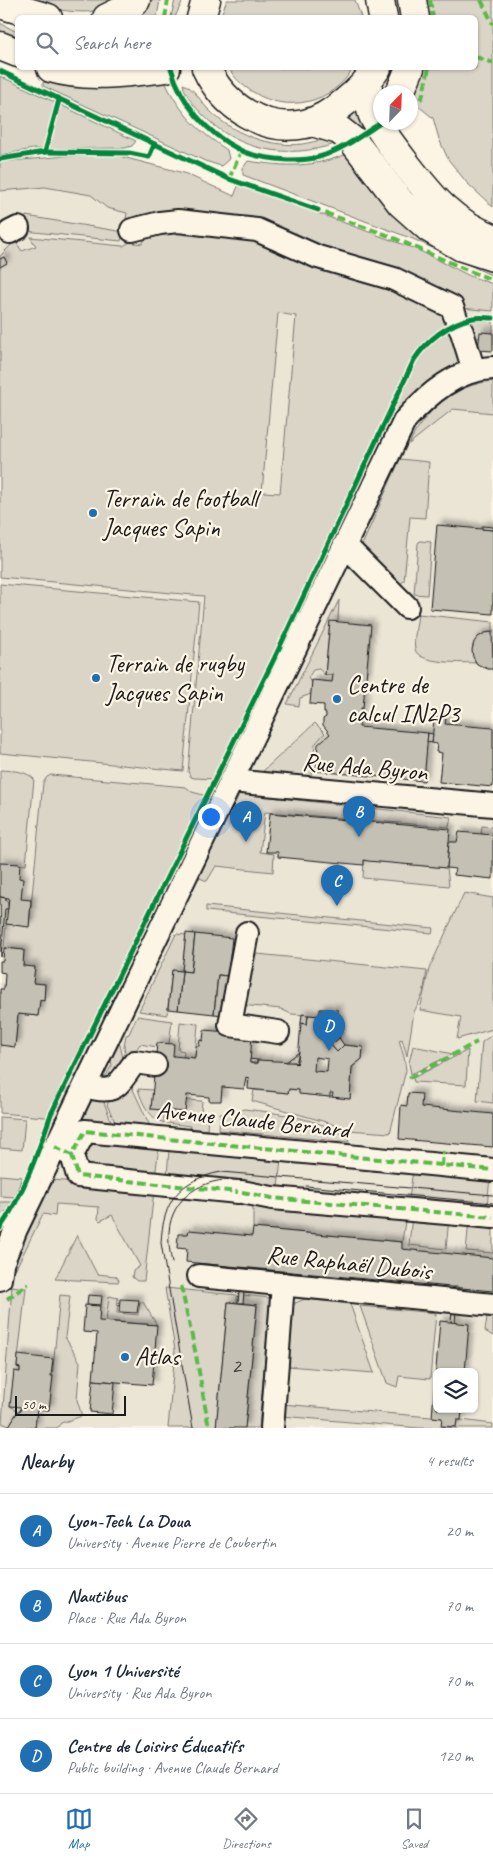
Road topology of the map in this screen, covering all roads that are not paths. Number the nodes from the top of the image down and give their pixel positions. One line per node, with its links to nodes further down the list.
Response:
1 (136, 0): 7 (main road)
2 (380, 0): 8 (main road)
3 (412, 0): 9 (main road)
4 (0, 4): 6 (main road)
5 (0, 12): 10 (main road)
6 (38, 15)
7 (113, 15)
8 (382, 15)
9 (414, 15)
10 (15, 20)
11 (0, 46): 12 (main road)
12 (15, 52)
13 (63, 70): 14 (main road)
14 (148, 70)
15 (184, 70): 17 (main road)
16 (409, 70): 19 (main road)
17 (209, 74): 20 (main road)
18 (372, 75): 20 (main road); 24 (main road)
19 (403, 85)
20 (312, 122): 25 (main road)
21 (405, 130): 22 (main road)
22 (493, 227)
23 (132, 230): 26 (street)
24 (493, 238)
25 (493, 257)
26 (483, 369): 27 (street)
27 (346, 545): 28 (street); 29 (street)
28 (407, 607)
29 (231, 781): 30 (street, Rue Ada Byron); 34 (street)
30 (493, 805)
31 (247, 933): 32 (street)
32 (278, 1032)
33 (155, 1065): 34 (street)
34 (85, 1086): 35 (street)
35 (64, 1151): 36 (street, Avenue Claude Bernard); 37 (street); 39 (street)
36 (493, 1170)
37 (493, 1217)
38 (199, 1276): 40 (street, Rue Raphaël Dubois)
39 (0, 1279)
40 (283, 1284): 41 (street, Rue Raphaël Dubois); 42 (street)
41 (493, 1305)
42 (272, 1428)

